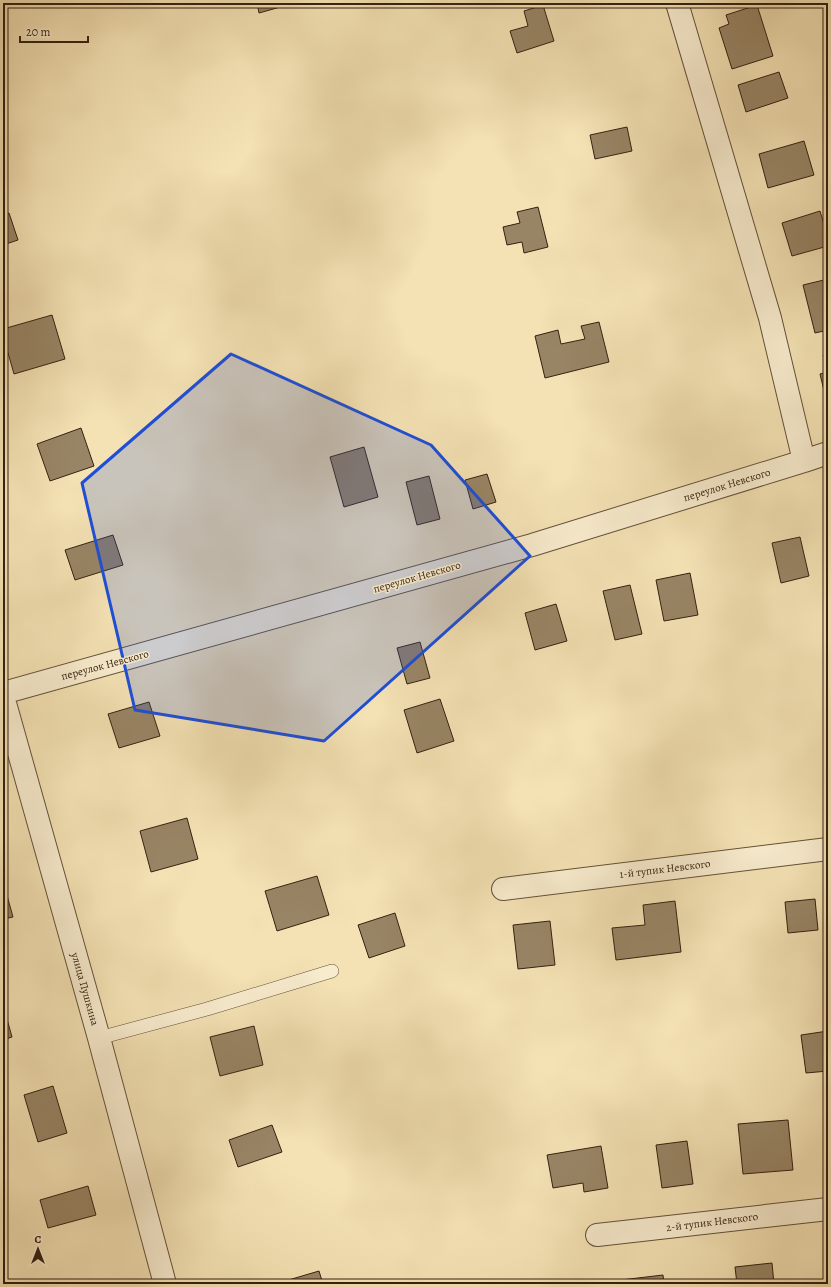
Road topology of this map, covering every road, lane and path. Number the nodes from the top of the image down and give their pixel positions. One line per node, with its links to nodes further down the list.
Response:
1 (677, 3): 3 (street)
2 (828, 453): 3 (street, переулок Невского)
3 (804, 461): 4 (street, переулок Невского)
4 (3, 694): 8 (street, улица Пушкина)
5 (828, 849): 6 (street, 1-й тупик Невского)
6 (503, 890)
7 (332, 971): 8 (lane)
8 (99, 1038): 11 (street, улица Пушкина)
9 (828, 1209): 10 (street, 2-й тупик Невского)
10 (597, 1235)
11 (165, 1284)

